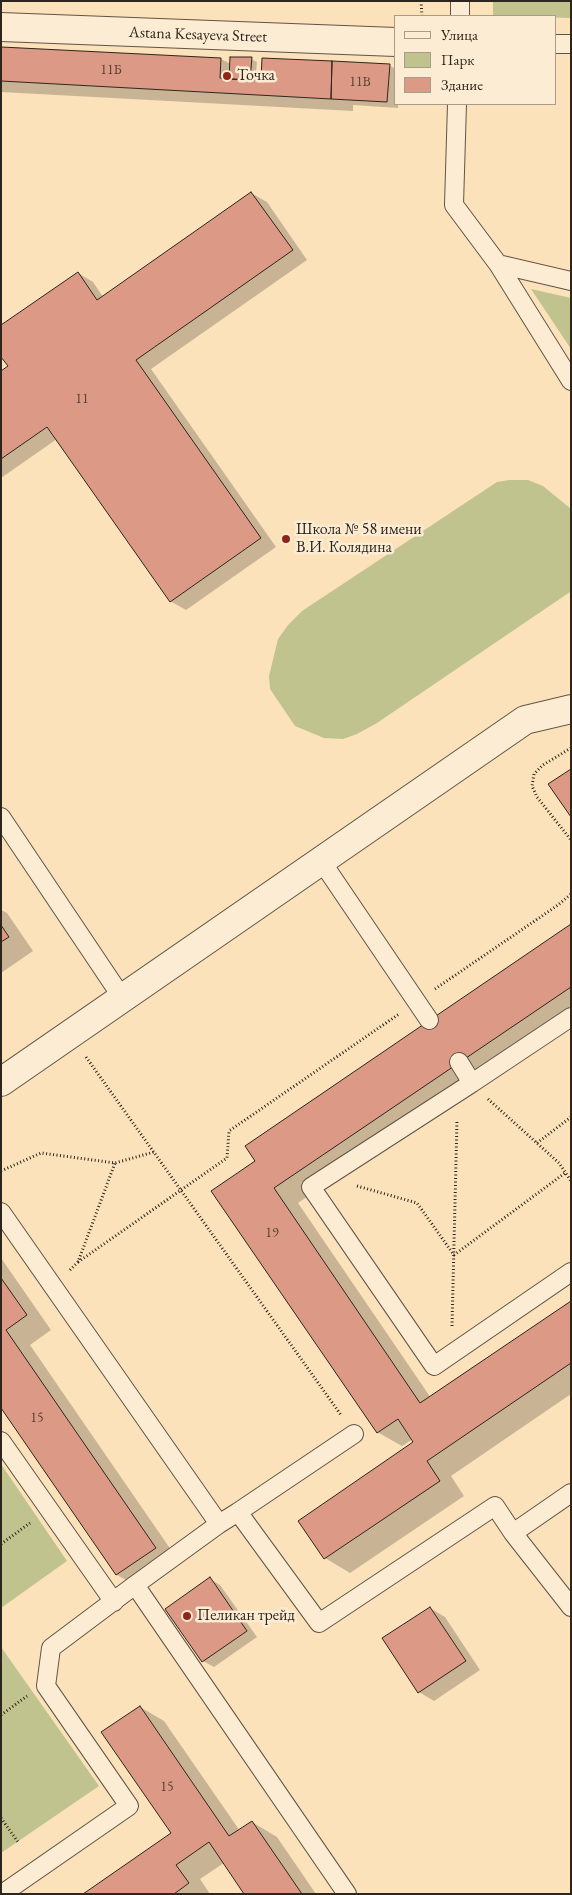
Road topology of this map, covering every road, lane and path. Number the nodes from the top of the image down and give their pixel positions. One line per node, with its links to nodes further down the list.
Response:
1 (422, 1): 3 (path)
2 (460, 1): 4 (lane)
3 (422, 15)
4 (460, 15)
5 (1, 28): 6 (street, Astana Kesayeva Street)
6 (394, 42)
7 (557, 44): 8 (lane)
8 (571, 44)
9 (457, 105): 10 (lane)
10 (498, 264): 11 (lane); 12 (lane)
11 (571, 281)
12 (571, 381)
13 (571, 708): 17 (street)
14 (571, 748): 16 (path)
15 (1, 817): 19 (lane)
16 (571, 840)
17 (322, 862): 19 (street); 20 (lane)
18 (571, 894): 20 (path)
19 (123, 998): 23 (street)
20 (417, 1002): 22 (lane); 35 (path)
21 (571, 1016): 26 (lane)
22 (430, 1020)
23 (70, 1034): 25 (street); 29 (path)
24 (459, 1062): 26 (lane)
25 (1, 1082)
26 (465, 1087): 28 (path); 33 (lane); 37 (path)
27 (571, 1117): 28 (path)
28 (537, 1143): 32 (path)
29 (154, 1152): 30 (path); 35 (path)
30 (115, 1163): 31 (path); 38 (path)
31 (1, 1171)
32 (566, 1173): 34 (path); 37 (path)
33 (326, 1177): 37 (path); 41 (lane)
34 (571, 1181)
35 (181, 1191): 38 (path); 42 (path)
36 (1, 1212): 40 (lane)
37 (454, 1255): 41 (path)
38 (78, 1262): 40 (path)
39 (571, 1272): 41 (lane)
40 (53, 1286): 47 (lane)
41 (451, 1355)
42 (354, 1434): 46 (lane)
43 (1, 1441): 45 (lane)
44 (571, 1493): 48 (lane)
45 (49, 1509): 49 (path); 51 (lane)
46 (238, 1512): 47 (lane); 48 (lane)
47 (220, 1524): 50 (lane)
48 (513, 1533): 52 (lane)
49 (1, 1544)
50 (135, 1585): 51 (lane); 58 (lane)
51 (114, 1602): 57 (lane)
52 (571, 1607)
53 (33, 1692): 54 (path)
54 (1, 1715)
55 (1, 1818): 56 (path)
56 (18, 1842)
57 (2, 1894)
58 (347, 1894)

